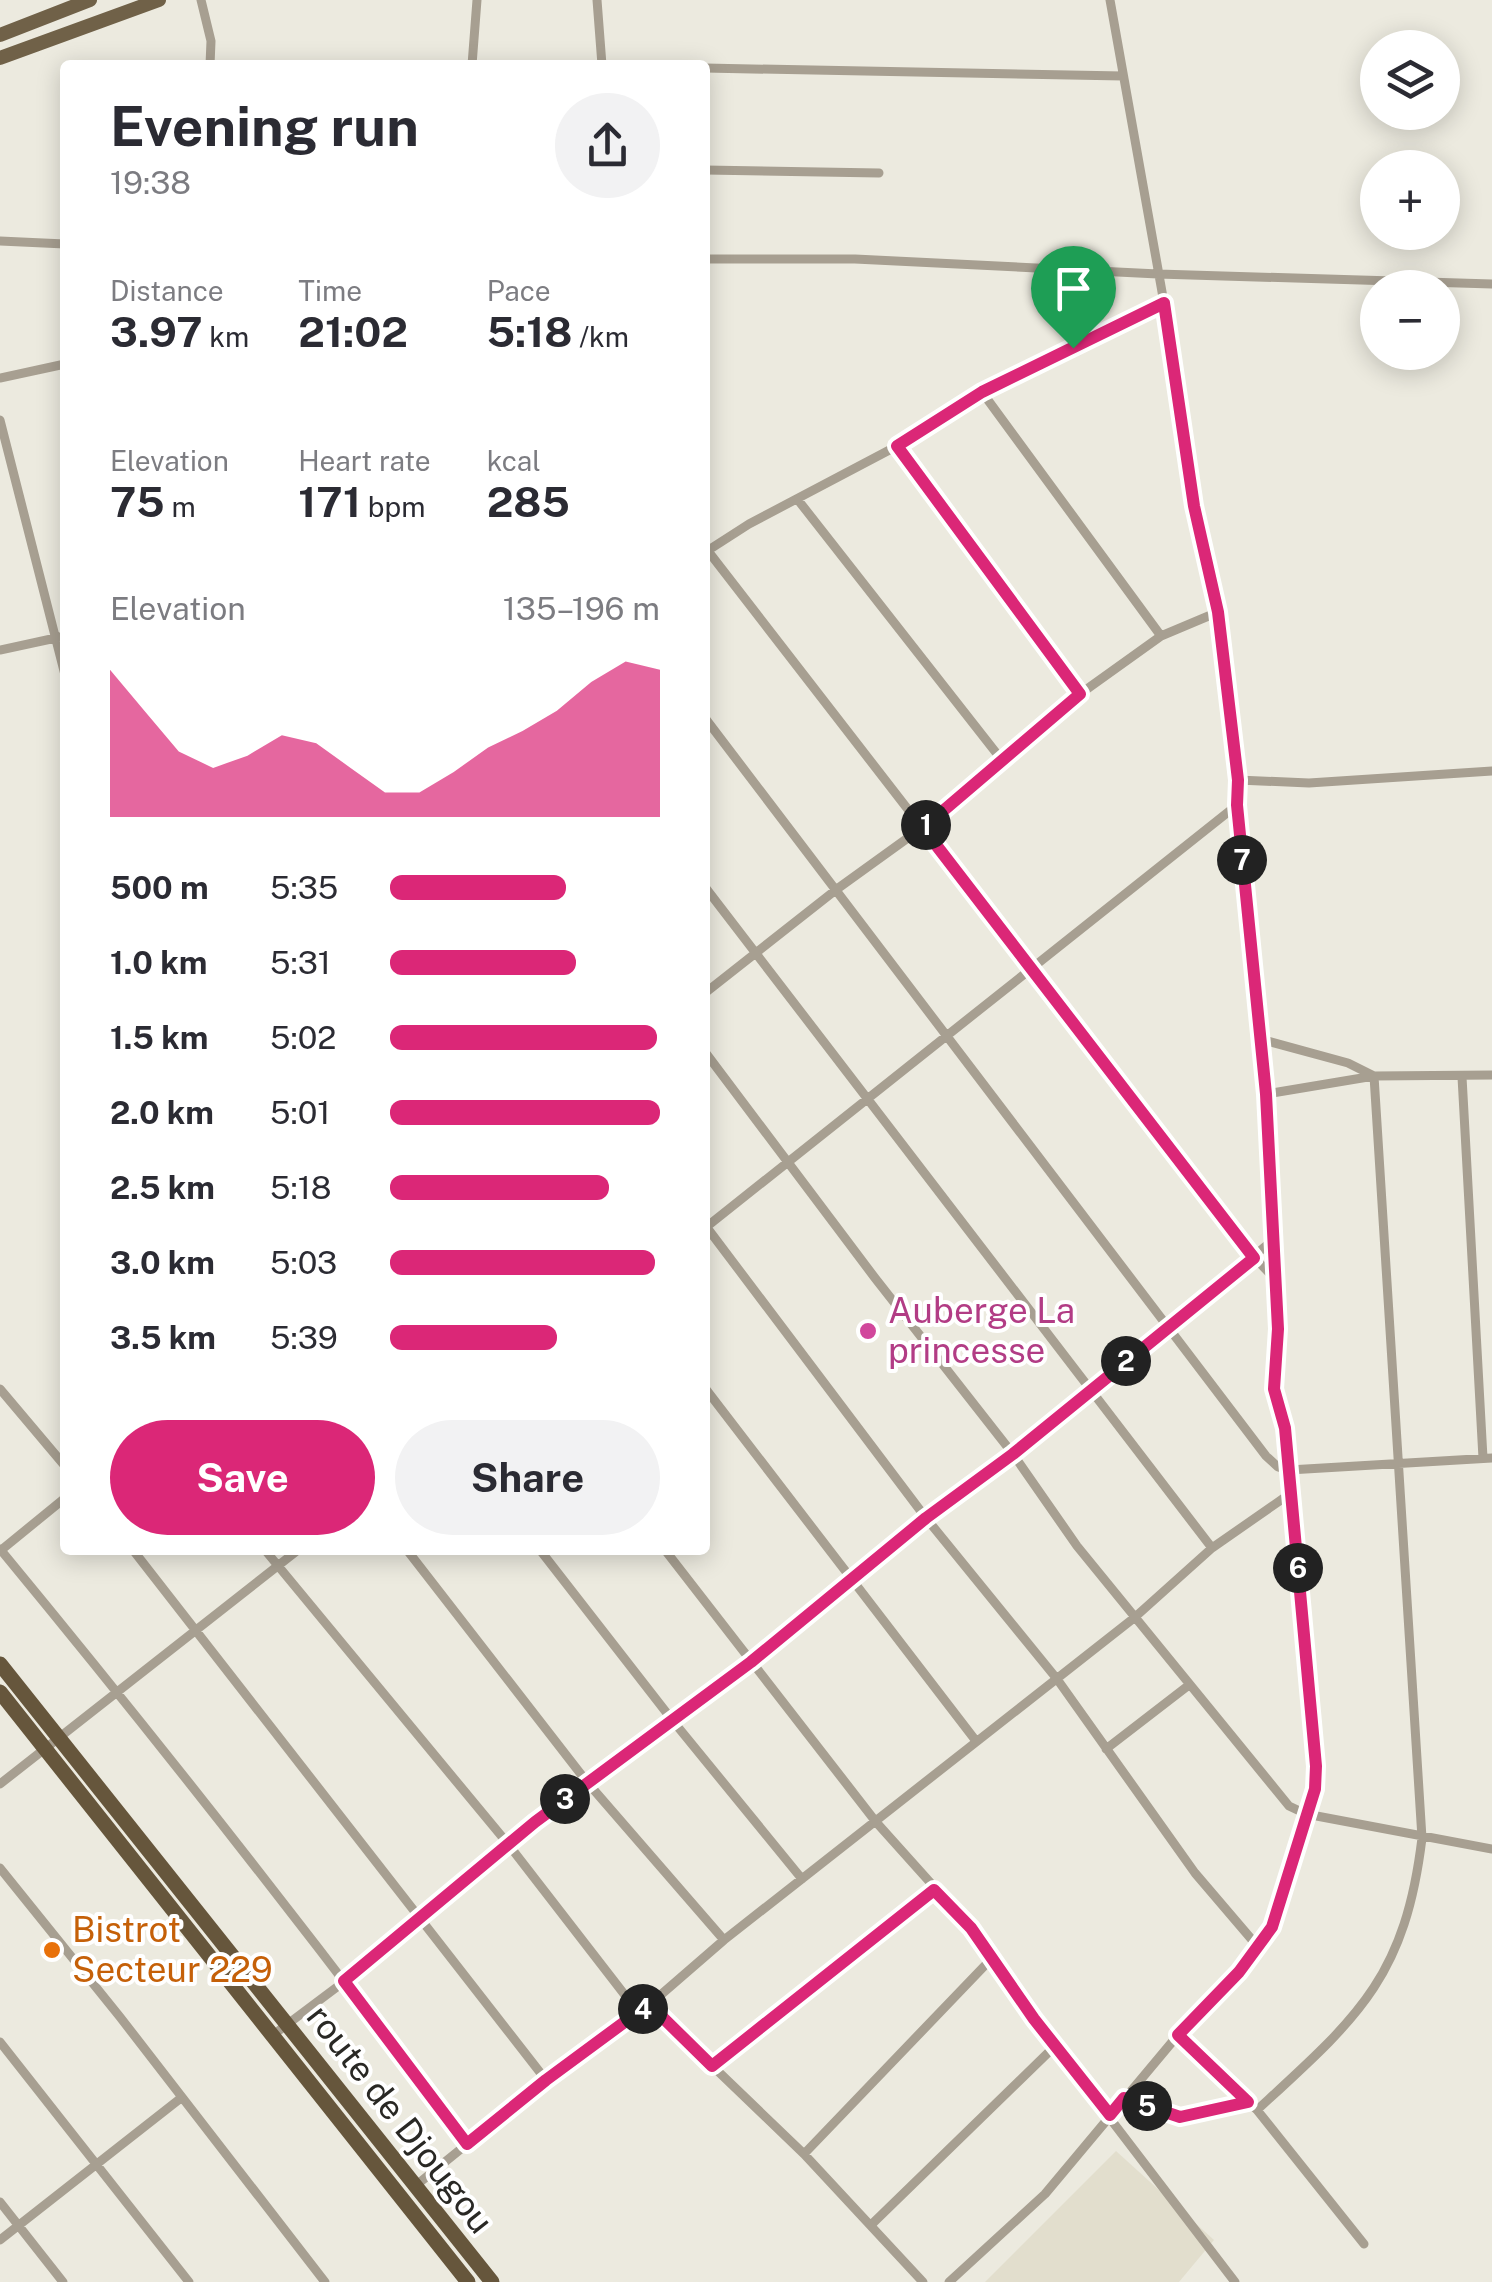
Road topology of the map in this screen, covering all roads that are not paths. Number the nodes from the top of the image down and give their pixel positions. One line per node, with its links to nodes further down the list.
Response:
1 (90, 0): 7 (main road)
2 (159, 0): 8 (main road)
3 (201, 0): 9 (street)
4 (477, 0): 10 (street)
5 (598, 0): 11 (street)
6 (1110, 0): 13 (street)
7 (0, 35)
8 (0, 58)
9 (210, 60)
10 (472, 60)
11 (602, 60)
12 (710, 68): 13 (street)
13 (1122, 76): 19 (street)
14 (710, 170): 15 (street)
15 (879, 173)
16 (0, 240): 17 (street)
17 (60, 244)
18 (710, 259): 19 (street)
19 (1158, 274): 20 (street); 21 (street)
20 (1492, 284)
21 (1164, 303): 24 (street); 30 (street)
22 (60, 365): 23 (street)
23 (0, 378)
24 (982, 392): 26 (street); 32 (street)
25 (0, 420): 31 (street)
26 (897, 446): 27 (street); 34 (street)
27 (798, 500): 28 (street); 36 (street)
28 (710, 550)
29 (710, 556): 40 (street)
30 (1218, 612): 32 (street); 38 (street)
31 (60, 636): 33 (street)
32 (1161, 636): 34 (street)
33 (0, 650)
34 (1080, 694): 36 (street)
35 (710, 725): 41 (street)
36 (1001, 759): 40 (street)
37 (1492, 771): 38 (street)
38 (1238, 780): 39 (street)
39 (1237, 805): 44 (street); 47 (street)
40 (923, 828): 41 (street); 44 (street)
41 (837, 890): 43 (street); 46 (street)
42 (710, 893): 43 (street)
43 (756, 953): 45 (street); 53 (street)
44 (1034, 969): 46 (street); 58 (street)
45 (710, 988)
46 (946, 1035): 53 (street); 60 (street)
47 (1260, 1039): 50 (street); 52 (street)
48 (710, 1059): 54 (street)
49 (1492, 1075): 51 (street)
50 (1374, 1076): 51 (street); 52 (street); 67 (street)
51 (1462, 1078): 65 (street)
52 (1266, 1094): 57 (street)
53 (867, 1098): 54 (street); 62 (street)
54 (788, 1164): 55 (street); 64 (street)
55 (710, 1223)
56 (710, 1231): 71 (street)
57 (1272, 1241): 58 (street); 59 (street)
58 (1254, 1258): 59 (street); 60 (street)
59 (1273, 1277): 68 (street)
60 (1168, 1328): 62 (street); 68 (street)
61 (0, 1389): 66 (street)
62 (1090, 1390): 64 (street); 72 (street)
63 (710, 1394): 81 (street)
64 (1013, 1454): 71 (street); 82 (street)
65 (1488, 1458): 67 (street)
66 (60, 1460)
67 (1399, 1462): 68 (street); 99 (street)
68 (1289, 1470): 69 (street)
69 (1291, 1494): 72 (street); 97 (street)
70 (60, 1502): 73 (street)
71 (926, 1518): 81 (street); 86 (street)
72 (1212, 1548): 82 (street)
73 (0, 1550): 89 (street)
74 (137, 1555): 83 (street)
75 (269, 1555): 80 (street)
76 (291, 1555): 80 (street)
77 (411, 1555): 95 (street)
78 (544, 1555): 90 (street)
79 (668, 1555): 84 (street)
80 (278, 1565): 83 (street); 100 (street)
81 (853, 1579): 84 (street); 92 (street)
82 (1134, 1618): 86 (street); 87 (street)
83 (197, 1630): 89 (street); 105 (street)
84 (751, 1662): 90 (street); 98 (street)
85 (0, 1664): 91 (highway, route de Djougou)
86 (1057, 1679): 92 (street); 94 (street)
87 (1190, 1685): 94 (street); 97 (street)
88 (0, 1692): 93 (highway, route de Djougou)
89 (119, 1693): 91 (street); 109 (street)
90 (673, 1722): 95 (street); 103 (street)
91 (60, 1737): 93 (street); 112 (highway, route de Djougou)
92 (976, 1741): 98 (street)
93 (44, 1748): 96 (street); 113 (highway, route de Djougou)
94 (1106, 1749): 107 (street)
95 (587, 1782): 100 (street); 106 (street)
96 (0, 1784)
97 (1306, 1814): 99 (street); 107 (street)
98 (876, 1822): 103 (street); 104 (street)
99 (1422, 1838): 101 (street); 122 (street)
100 (508, 1844): 105 (street); 111 (street)
101 (1492, 1849)
102 (0, 1868): 119 (street)
103 (802, 1880): 106 (street)
104 (934, 1890): 108 (street); 117 (street)
105 (420, 1917): 109 (street); 118 (street)
106 (724, 1940): 110 (street)
107 (1259, 1948): 114 (street)
108 (993, 1957): 116 (street); 125 (street)
109 (344, 1981): 112 (street); 124 (street)
110 (649, 2004): 111 (street); 117 (street)
111 (638, 2012): 118 (street)
112 (286, 2023): 113 (street); 127 (highway, route de Djougou)
113 (272, 2035): 133 (highway, route de Djougou)
114 (1178, 2035): 120 (street); 121 (street)
115 (0, 2042): 126 (street)
116 (1055, 2046): 123 (street); 129 (street)
117 (712, 2066): 125 (street)
118 (546, 2080): 124 (street)
119 (181, 2098): 126 (street); 137 (street)
120 (1124, 2098): 121 (street); 123 (street)
121 (1248, 2102): 122 (street)
122 (1257, 2110): 132 (street)
123 (1110, 2115): 134 (street); 141 (street)
124 (467, 2144): 127 (street)
125 (804, 2154): 129 (street)
126 (98, 2165): 130 (street); 136 (street)
127 (414, 2187): 133 (highway, route de Djougou)
128 (0, 2202): 130 (street)
129 (872, 2224): 140 (street)
130 (18, 2225): 131 (street); 135 (street)
131 (0, 2240)
132 (1364, 2244)
133 (451, 2246): 138 (highway, route de Djougou); 139 (highway, route de Djougou)
134 (954, 2280)
135 (63, 2282)
136 (190, 2282)
137 (325, 2282)
138 (468, 2282)
139 (492, 2282)
140 (923, 2282)
141 (1235, 2282)

